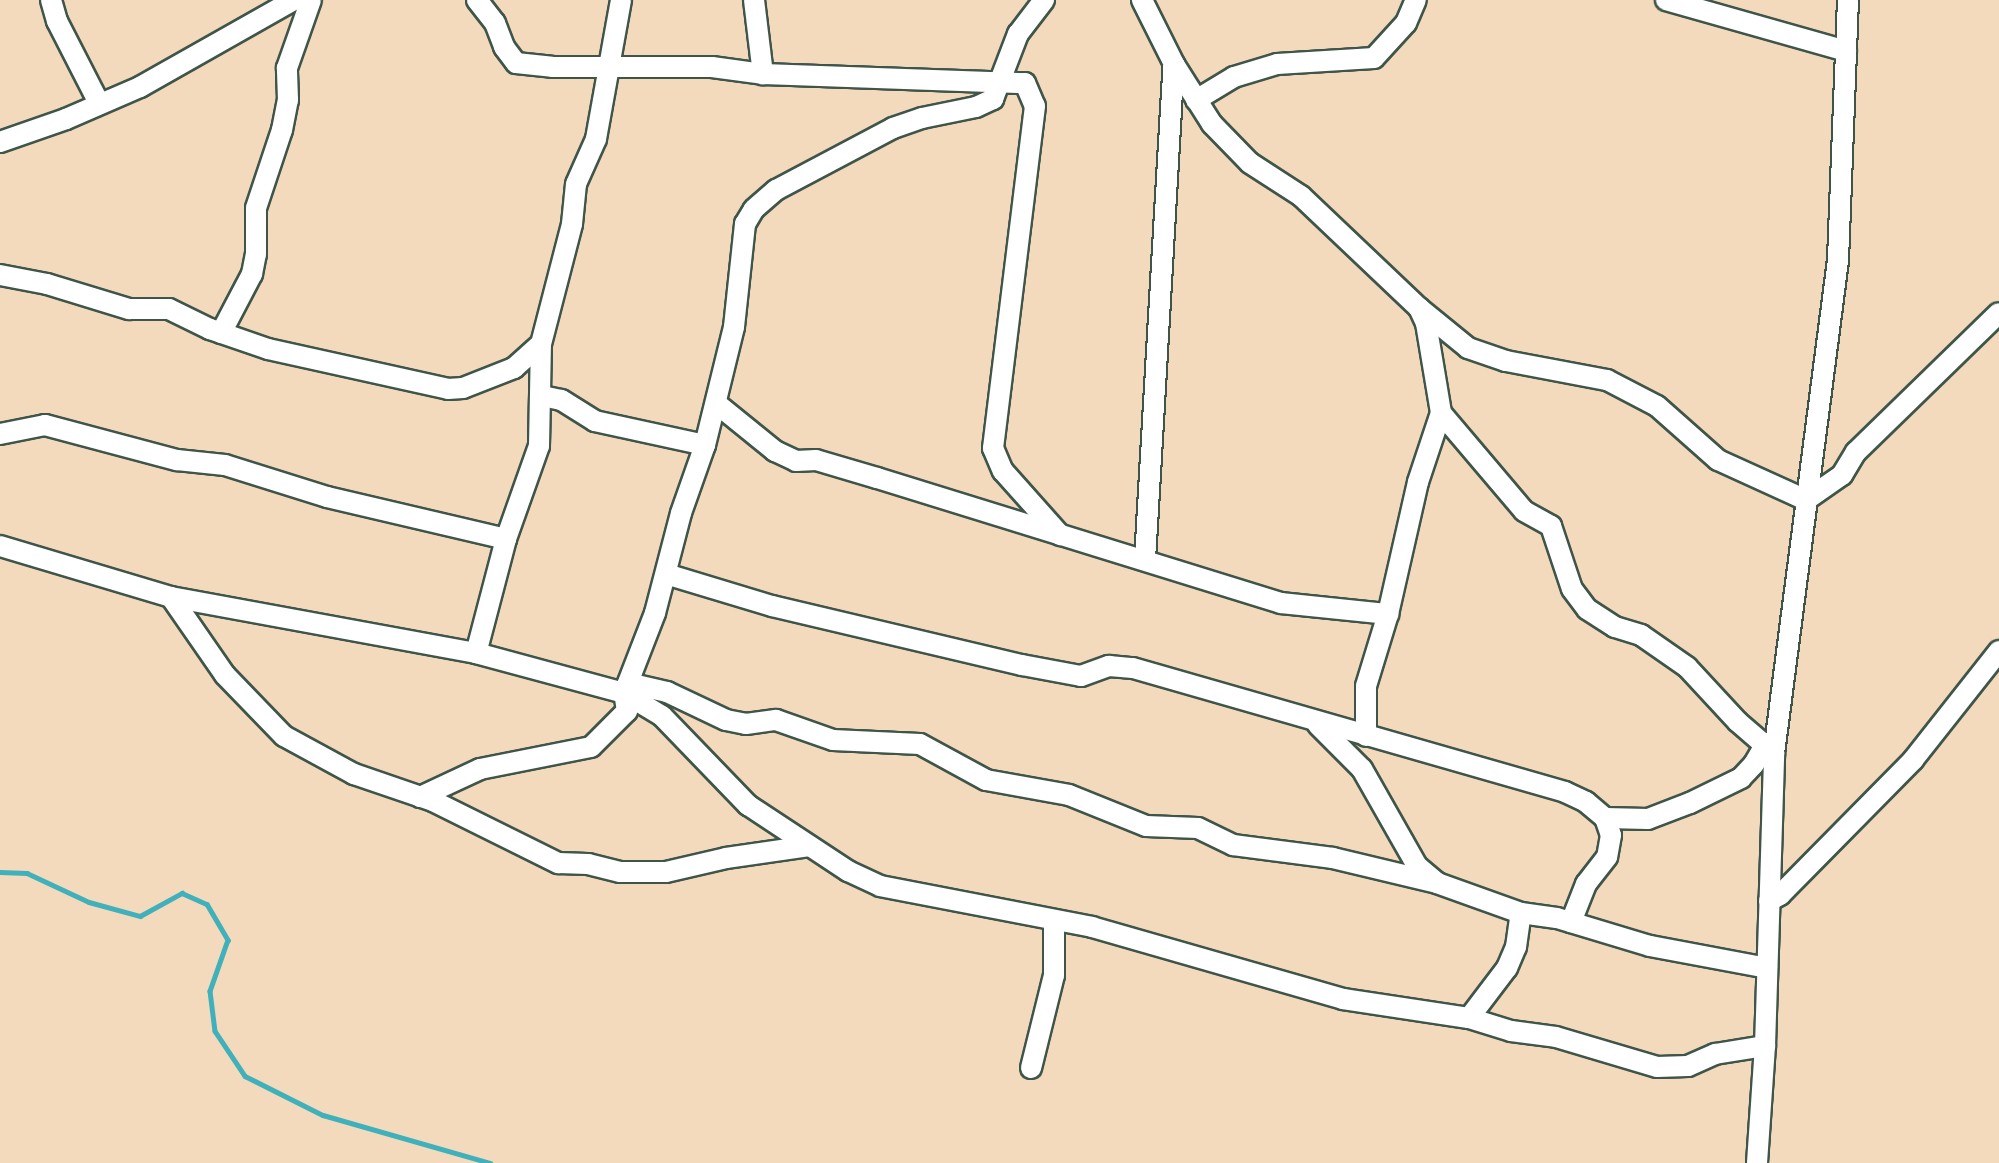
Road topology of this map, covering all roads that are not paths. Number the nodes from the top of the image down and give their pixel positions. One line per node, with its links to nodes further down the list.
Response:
1 (51, 0): 18 (street)
2 (294, 0): 18 (street)
3 (311, 0): 23 (street)
4 (477, 0): 14 (street)
5 (621, 0): 14 (street)
6 (754, 0): 15 (street)
7 (1044, 0): 16 (street)
8 (1142, 0): 13 (street)
9 (1416, 0): 17 (street)
10 (1666, 0): 12 (street)
11 (1848, 0): 12 (street)
12 (1846, 51): 30 (street)
13 (1174, 64): 17 (street); 34 (street)
14 (609, 65): 15 (street); 24 (street)
15 (763, 74): 16 (street)
16 (999, 82): 26 (street); 31 (street)
17 (1196, 100): 21 (street)
18 (99, 103): 19 (street)
19 (0, 142)
20 (0, 275): 23 (street)
21 (1419, 308): 27 (street); 30 (street)
22 (1999, 313): 30 (street)
23 (221, 333): 24 (street)
24 (541, 344): 25 (street)
25 (542, 396): 29 (street); 32 (street)
26 (717, 404): 29 (street); 31 (street)
27 (1441, 412): 37 (street); 43 (street)
28 (0, 434): 32 (street)
29 (705, 445): 35 (street)
30 (1806, 500): 43 (street)
31 (1060, 535): 34 (street)
32 (506, 539): 39 (street)
33 (0, 546): 36 (street)
34 (1145, 560): 37 (street)
35 (666, 574): 40 (street); 41 (street)
36 (171, 597): 39 (street); 44 (street)
37 (1388, 614): 42 (street)
38 (1999, 651): 48 (street)
39 (476, 653): 40 (street)
40 (626, 688): 44 (street); 46 (street); 47 (street)
41 (1313, 721): 42 (street); 47 (street)
42 (1366, 735): 45 (street)
43 (1769, 749): 45 (street); 48 (street)
44 (420, 797): 46 (street)
45 (1605, 818): 51 (street)
46 (809, 846): 50 (street)
47 (1437, 883): 49 (street)
48 (1769, 901): 52 (street)
49 (1521, 913): 51 (street); 53 (street)
50 (1054, 920): 53 (street); 55 (street)
51 (1571, 922): 52 (street)
52 (1767, 968): 54 (street)
53 (1469, 1018): 54 (street)
54 (1765, 1046): 56 (street)
55 (1031, 1068)
56 (1757, 1163)

